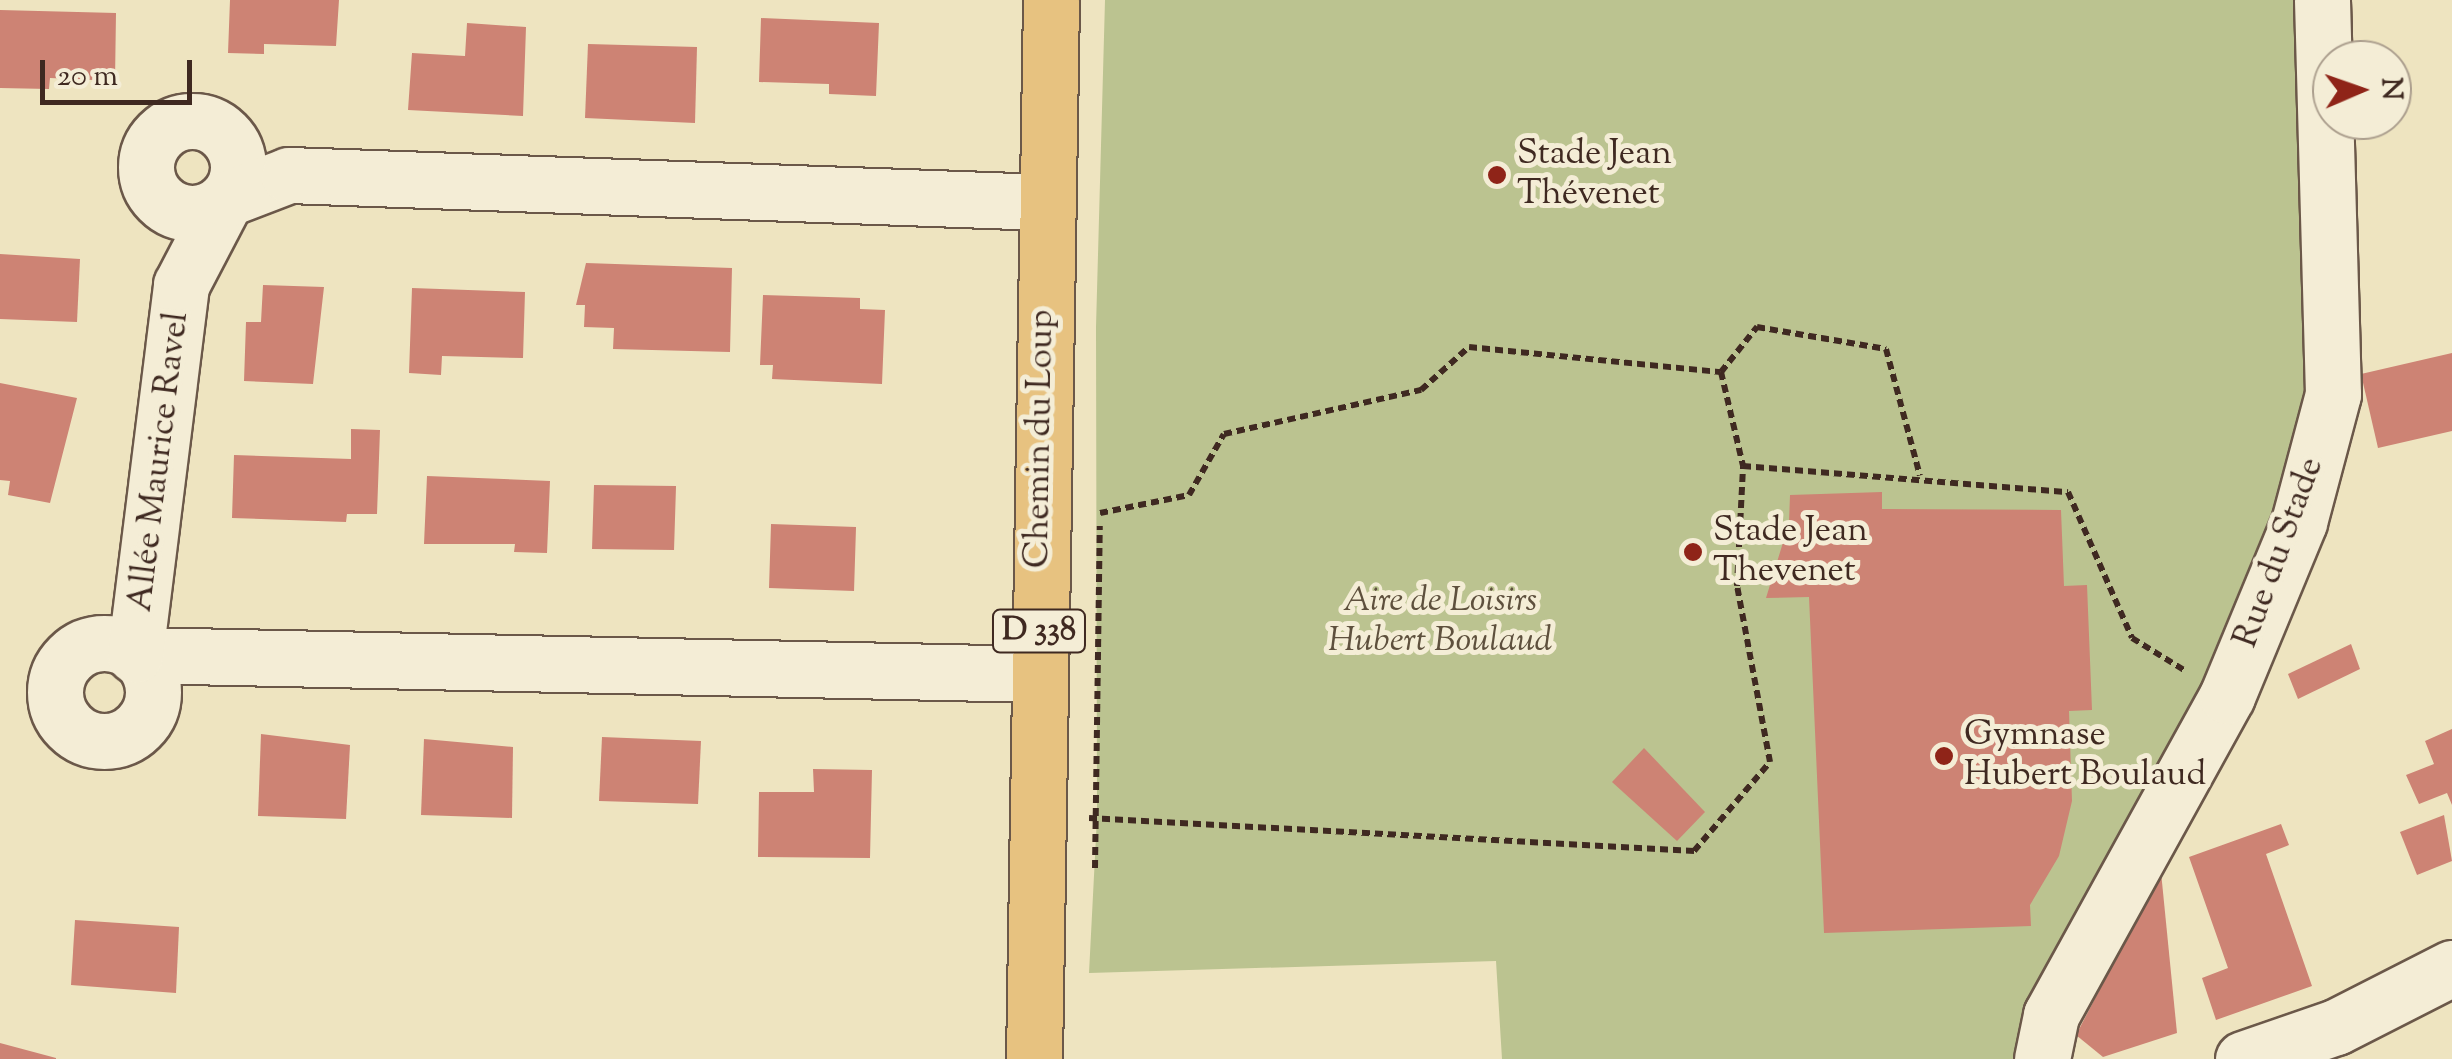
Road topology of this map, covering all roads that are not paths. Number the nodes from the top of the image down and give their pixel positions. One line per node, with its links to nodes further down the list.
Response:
1 (1051, 0): 3 (main road, Chemin du Loup / D 338)
2 (2322, 0): 7 (street, Rue du Stade)
3 (1044, 202): 4 (main road, Chemin du Loup / D 338); 4 (street, Allée Maurice Ravel)
4 (1038, 674): 6 (main road, Chemin du Loup / D 338)
5 (2452, 968): 8 (street)
6 (1034, 1059)
7 (2042, 1059)
8 (2243, 1059)

